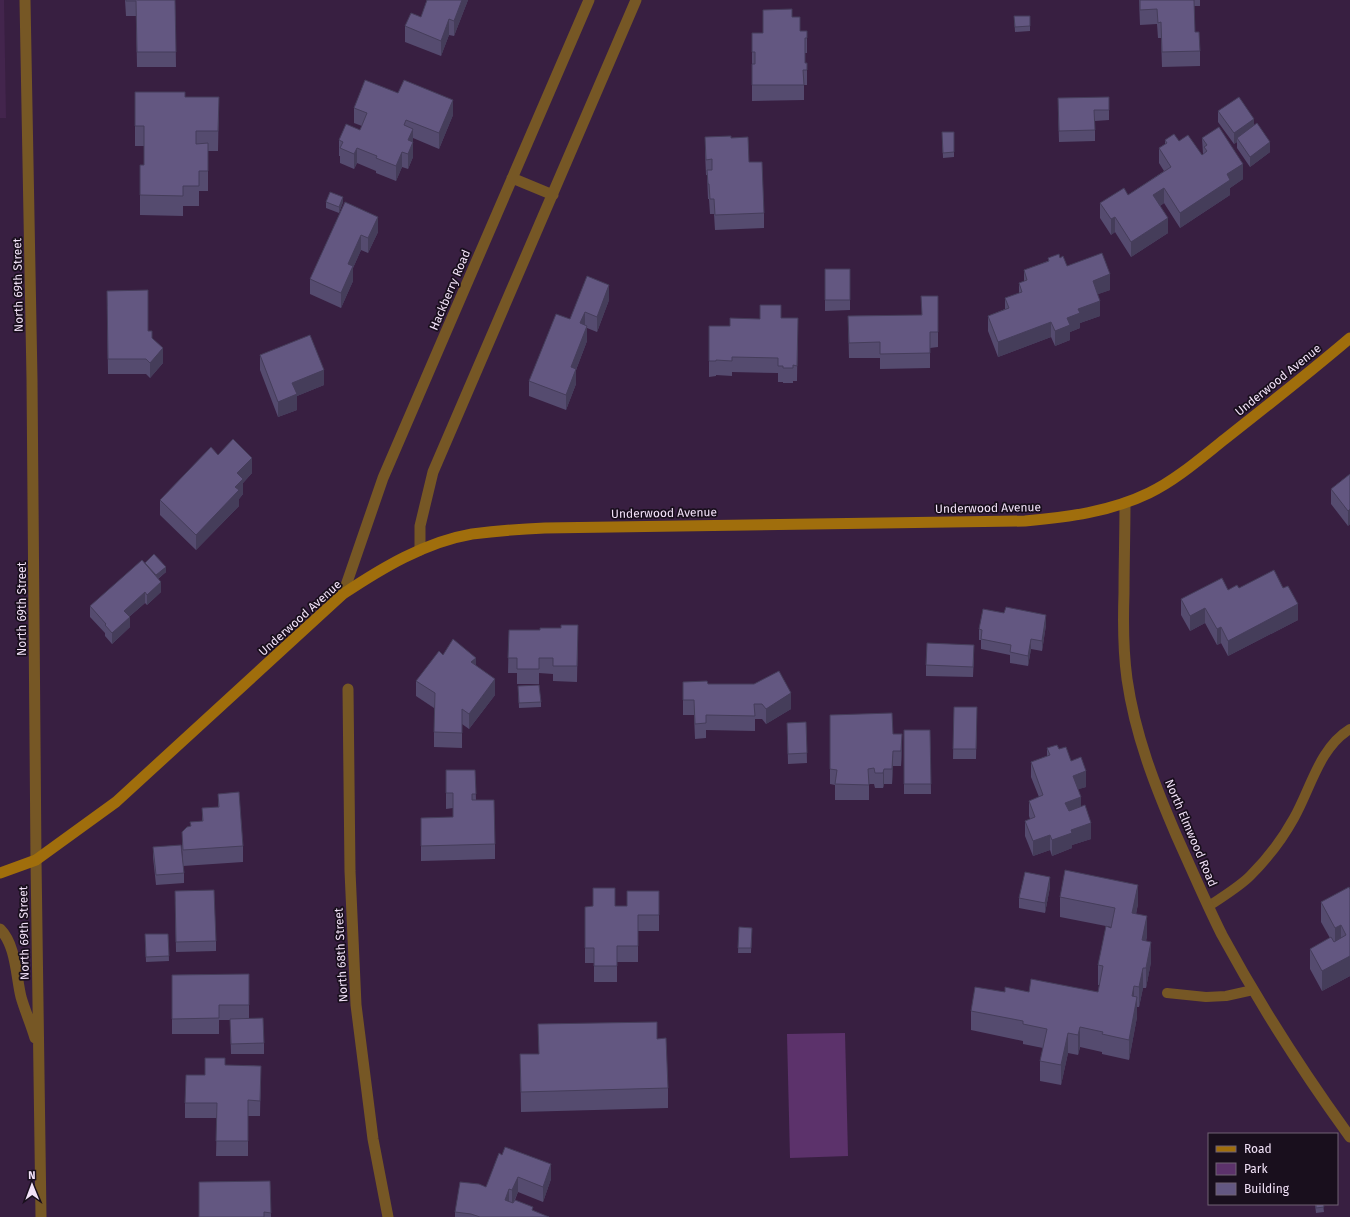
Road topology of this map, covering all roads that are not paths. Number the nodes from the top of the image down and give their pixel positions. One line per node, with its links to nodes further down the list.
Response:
1 (26, 0): 12 (street, North 69th Street)
2 (589, 0): 4 (street, Hackberry Road)
3 (636, 0): 5 (street)
4 (512, 178): 5 (street); 9 (street, Hackberry Road)
5 (553, 195): 8 (street)
6 (1350, 338): 7 (main road, Underwood Avenue)
7 (1125, 503): 8 (main road, Underwood Avenue); 14 (street, North Elmwood Road)
8 (420, 550): 9 (main road, Underwood Avenue)
9 (343, 594): 12 (main road, Underwood Avenue)
10 (348, 689): 21 (street, North 68th Street)
11 (1350, 729): 14 (lane)
12 (36, 860): 13 (main road, Underwood Avenue); 18 (street, North 69th Street)
13 (0, 873)
14 (1209, 906): 16 (street, North Elmwood Road)
15 (0, 930): 18 (street)
16 (1253, 990): 17 (lane); 19 (street, North Elmwood Road)
17 (1167, 993)
18 (39, 1048): 20 (street, North 69th Street)
19 (1350, 1137)
20 (41, 1217)
21 (388, 1217)

